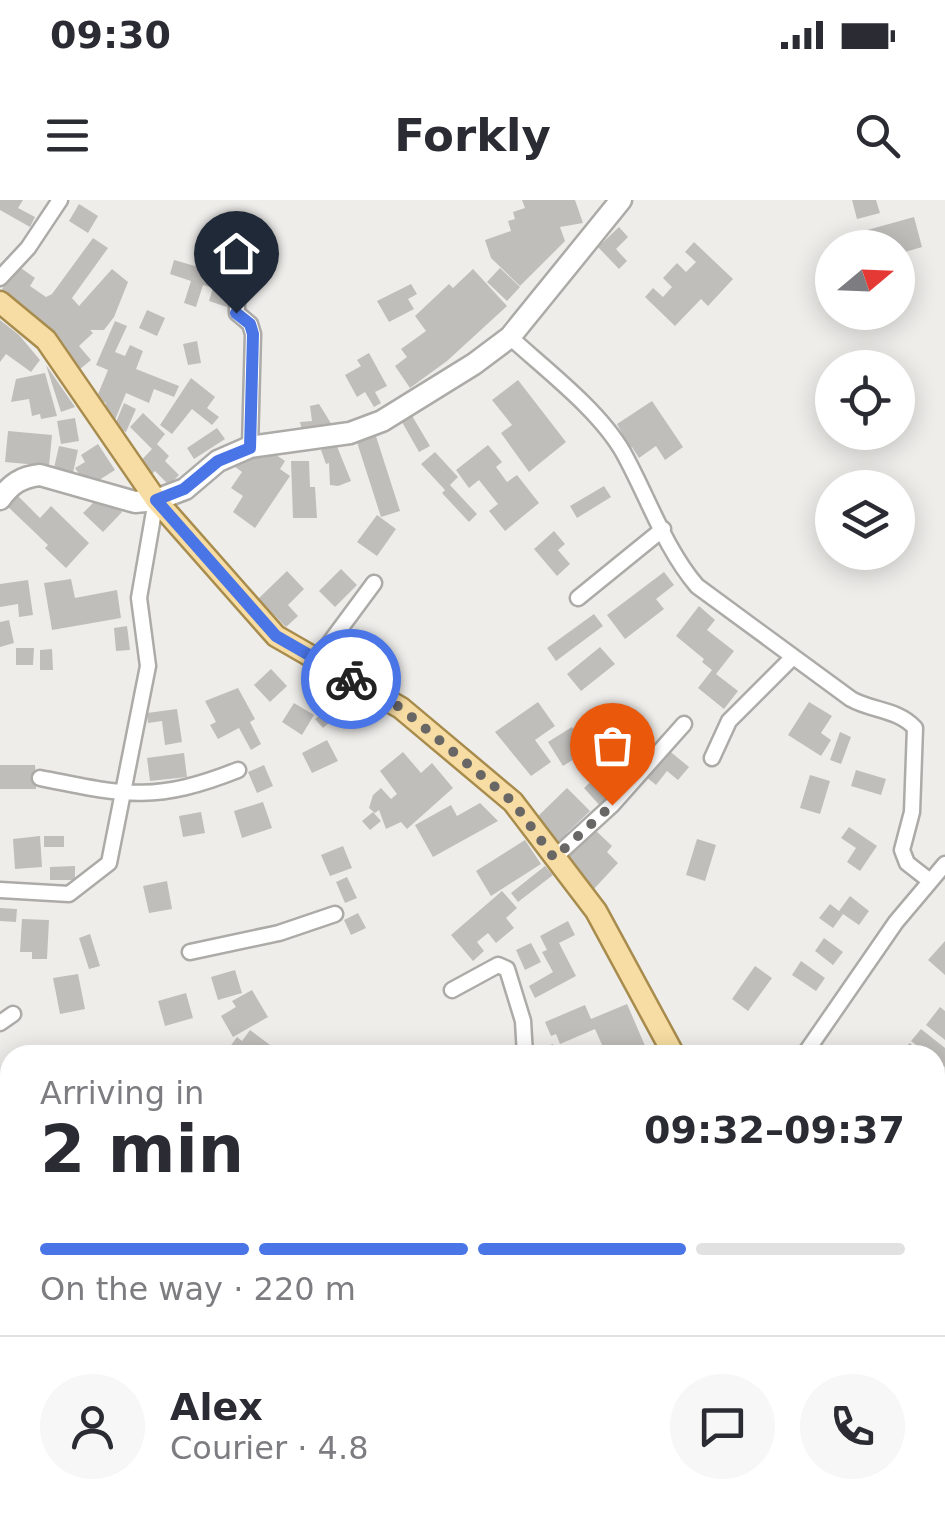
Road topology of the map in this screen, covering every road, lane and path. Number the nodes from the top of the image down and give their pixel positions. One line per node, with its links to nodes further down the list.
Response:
1 (60, 200): 3 (street)
2 (621, 200): 6 (street)
3 (0, 278)
4 (0, 302): 9 (main road)
5 (238, 302): 7 (street)
6 (510, 337): 7 (street); 10 (street)
7 (250, 448): 9 (street)
8 (0, 500): 9 (street)
9 (156, 500): 14 (main road); 19 (street)
10 (663, 530): 12 (street); 13 (street)
11 (374, 583): 14 (street)
12 (578, 598)
13 (792, 658): 16 (street); 22 (street)
14 (318, 660): 20 (main road)
15 (684, 724): 20 (street)
16 (712, 758)
17 (238, 770): 19 (street)
18 (40, 778): 19 (street)
19 (122, 794): 23 (street)
20 (554, 858): 28 (main road)
21 (945, 864): 22 (street)
22 (930, 881): 29 (street)
23 (0, 890)
24 (335, 914): 25 (street)
25 (190, 952)
26 (452, 990): 27 (street)
27 (524, 1045)
28 (669, 1045)
29 (811, 1045)

